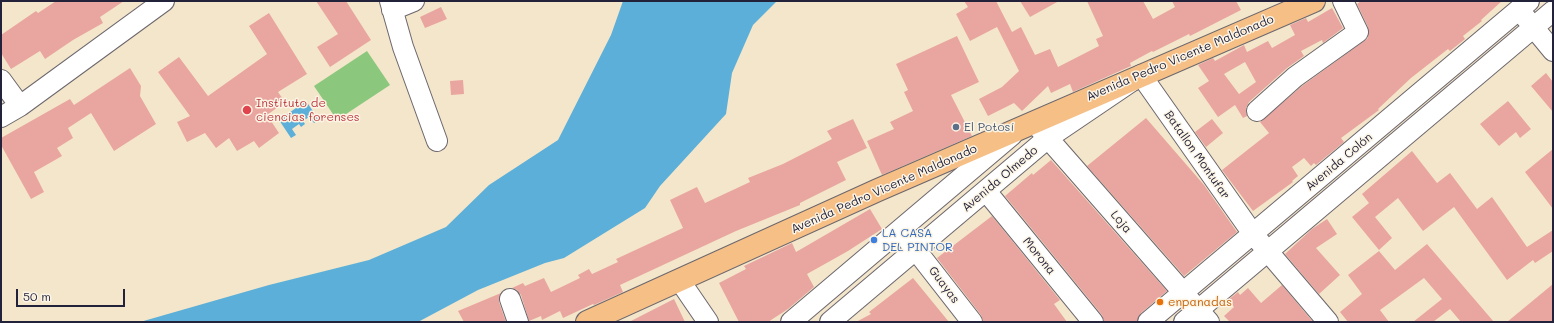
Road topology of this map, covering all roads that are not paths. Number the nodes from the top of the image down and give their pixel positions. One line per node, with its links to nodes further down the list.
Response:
1 (164, 1): 12 (street)
2 (414, 1): 6 (street)
3 (1314, 1): 10 (main road, Avenida Pedro Vicente Maldonado)
4 (1343, 1): 13 (street)
5 (1520, 4): 8 (street); 20 (street, Avenida Colón)
6 (391, 6): 17 (street)
7 (1553, 11): 8 (street, Avenida Colón)
8 (1533, 27): 9 (street); 22 (street, Avenida Colón)
9 (1553, 51)
10 (1141, 75): 15 (main road, Avenida Pedro Vicente Maldonado); 16 (street, Avenida Olmedo); 20 (street, Batallon Montufar)
11 (1, 80): 12 (street)
12 (20, 106): 14 (street)
13 (1257, 111)
14 (1, 117)
15 (1027, 125): 16 (street, Loja); 19 (street); 23 (main road, Avenida Pedro Vicente Maldonado)
16 (1048, 138): 18 (street, Avenida Olmedo); 24 (street, Loja)
17 (437, 141)
18 (986, 190): 21 (street, Avenida Olmedo); 33 (street, Morona)
19 (900, 230): 21 (street, Guayas); 30 (street)
20 (1253, 234): 22 (street, Batallon Montufar); 24 (street, Avenida Colón)
21 (917, 249): 31 (street, Avenida Olmedo); 32 (street, Guayas)
22 (1267, 252): 26 (street, Avenida Colón); 35 (street, Batallon Montufar)
23 (680, 281): 28 (main road, Avenida Pedro Vicente Maldonado); 29 (street)
24 (1183, 293): 26 (street, Loja); 34 (street, Avenida Colón)
25 (510, 299): 27 (street)
26 (1197, 318)
27 (518, 322)
28 (587, 322)
29 (708, 322)
30 (791, 322)
31 (830, 322)
32 (972, 322)
33 (1093, 322)
34 (1148, 322)
35 (1328, 322)

